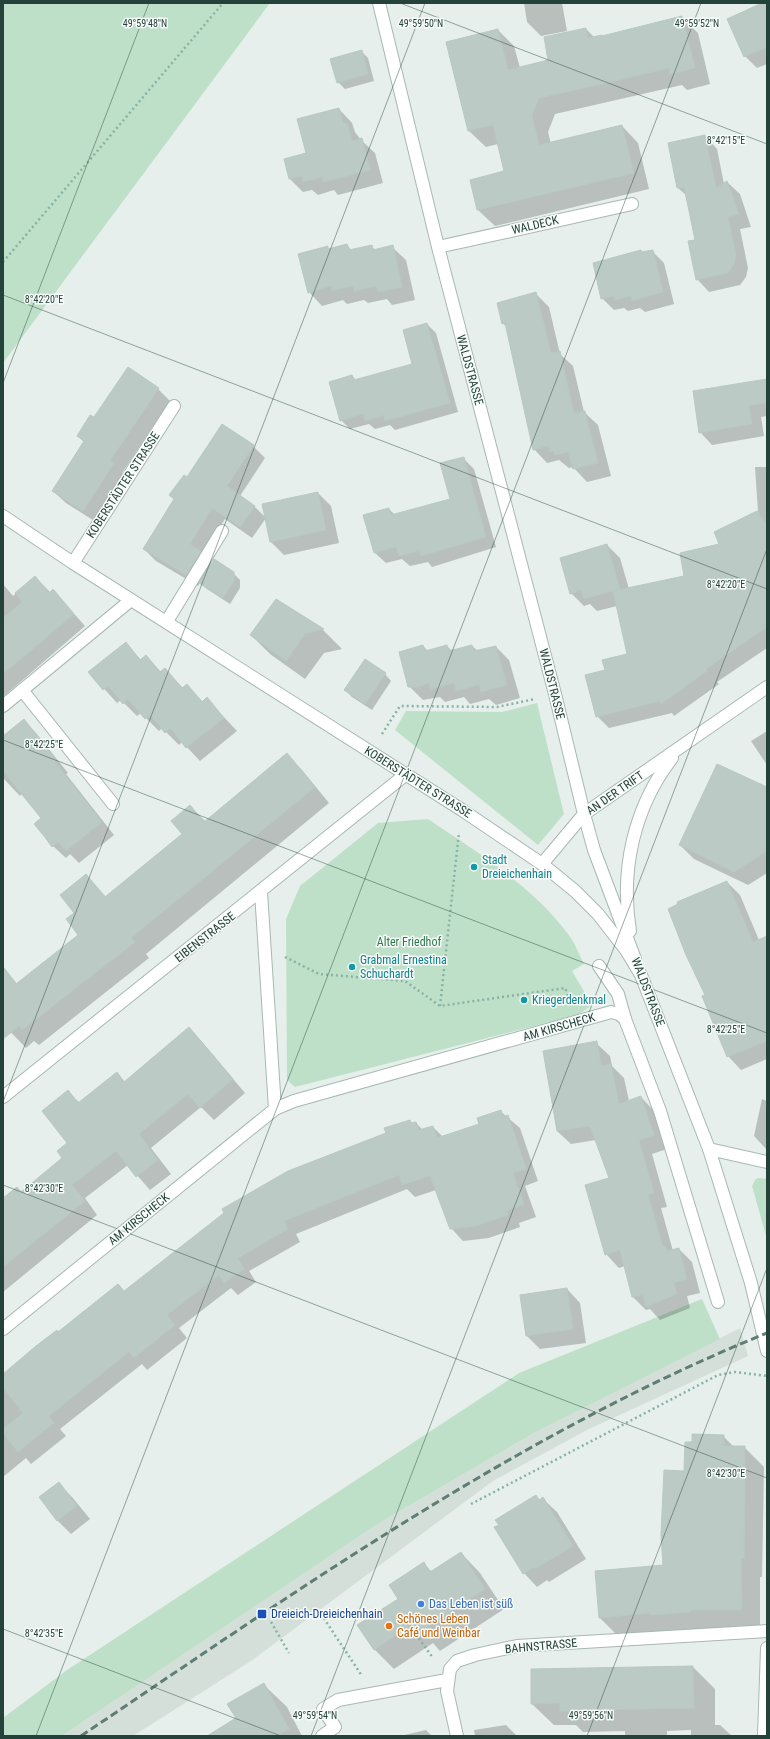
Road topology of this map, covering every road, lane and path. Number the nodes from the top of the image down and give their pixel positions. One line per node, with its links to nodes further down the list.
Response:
1 (223, 3): 5 (path)
2 (379, 3): 4 (street, WALDSTRASSE)
3 (632, 204): 4 (street, WALDECK)
4 (438, 247): 14 (street, WALDSTRASSE)
5 (3, 262)
6 (174, 406): 9 (street, KOBERSTÄDTER STRASSE)
7 (3, 516): 9 (street, KOBERSTÄDTER STRASSE)
8 (222, 531): 11 (street)
9 (73, 563): 10 (street, KOBERSTÄDTER STRASSE)
10 (131, 600): 11 (street, KOBERSTÄDTER STRASSE); 13 (street)
11 (166, 622): 17 (street, KOBERSTÄDTER STRASSE)
12 (767, 687): 16 (street, AN DER TRIFT)
13 (22, 690): 15 (street); 19 (street)
14 (555, 694): 17 (path); 21 (street, WALDSTRASSE)
15 (3, 706)
16 (679, 749): 21 (street, AN DER TRIFT); 26 (street, AN DER TRIFT)
17 (370, 752): 18 (street, KOBERSTÄDTER STRASSE)
18 (406, 775): 20 (street, KOBERSTÄDTER STRASSE); 23 (street, EIBENSTRASSE)
19 (113, 804)
20 (462, 810): 22 (street, KOBERSTÄDTER STRASSE); 27 (path)
21 (584, 814): 22 (street, AN DER TRIFT); 26 (street, WALDSTRASSE)
22 (542, 864): 26 (street, KOBERSTÄDTER STRASSE)
23 (261, 892): 24 (street); 30 (street, EIBENSTRASSE)
24 (265, 946): 27 (path); 31 (street)
25 (599, 966): 29 (street)
26 (641, 974): 32 (street, WALDSTRASSE)
27 (440, 1006): 28 (path)
28 (574, 1008)
29 (625, 1020): 31 (street, AM KIRSCHECK); 34 (street)
30 (5, 1091)
31 (275, 1110): 35 (street, AM KIRSCHECK)
32 (709, 1149): 33 (street); 36 (street, WALDSTRASSE)
33 (767, 1162)
34 (718, 1302)
35 (3, 1329)
36 (767, 1351)
37 (767, 1376): 38 (path)
38 (470, 1504)
39 (321, 1614): 47 (path)
40 (271, 1622): 44 (path)
41 (410, 1626): 46 (path)
42 (767, 1631): 46 (street, BAHNSTRASSE)
43 (767, 1648): 45 (street)
44 (289, 1653)
45 (767, 1654): 50 (street)
46 (449, 1674): 47 (street, BAHNSTRASSE); 49 (street)
47 (374, 1694): 48 (street, BAHNSTRASSE)
48 (322, 1736)
49 (457, 1736)
50 (764, 1736)

